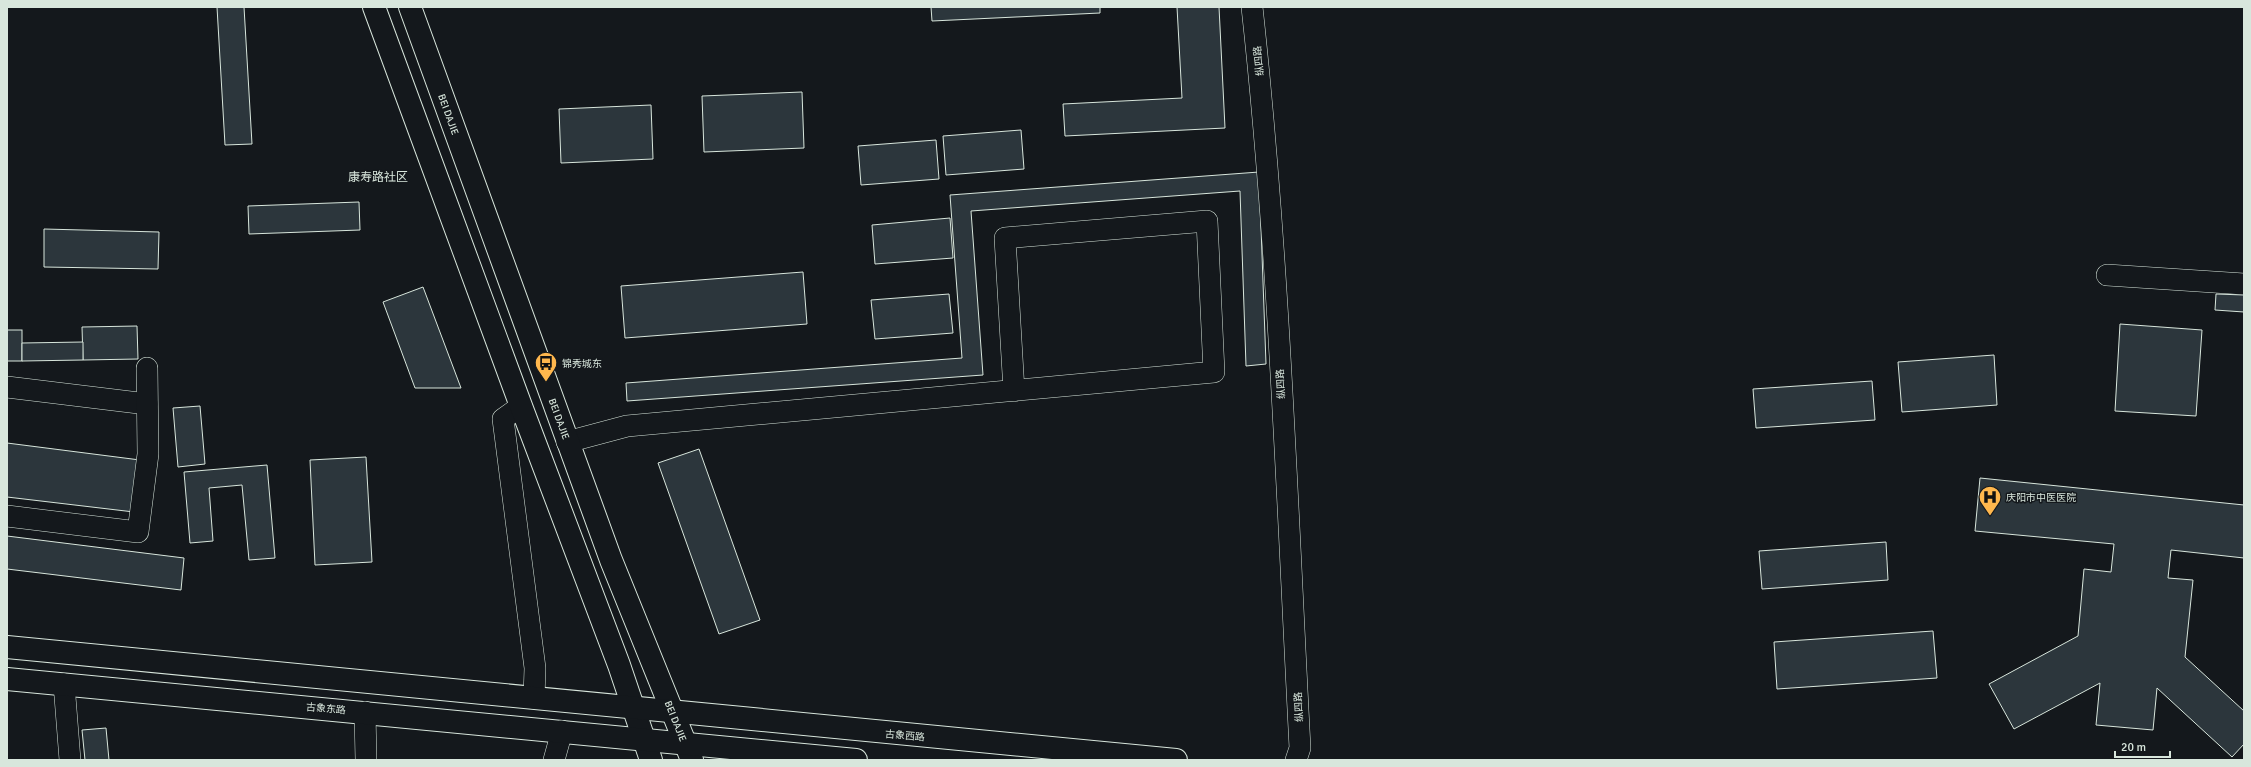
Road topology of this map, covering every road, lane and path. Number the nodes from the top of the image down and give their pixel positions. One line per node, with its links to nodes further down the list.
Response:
1 (374, 7): 11 (main road)
2 (410, 7): 12 (main road, BEI DAJIE)
3 (1252, 7): 29 (street, 纵四路)
4 (1262, 7): 30 (street, 纵四路)
5 (2107, 275): 6 (street)
6 (2244, 284)
7 (147, 368): 10 (street)
8 (7, 387): 10 (street)
9 (1014, 390): 9 (street); 12 (street)
10 (148, 404): 13 (street)
11 (521, 406): 17 (street); 18 (main road)
12 (567, 442): 20 (main road, BEI DAJIE)
13 (7, 516)
14 (7, 647): 17 (main road)
15 (7, 679): 16 (main road, 古象东路)
16 (64, 684): 19 (main road, 古象东路); 24 (street)
17 (534, 698): 18 (main road)
18 (634, 708): 20 (main road, 古象西路); 22 (main road)
19 (365, 712): 21 (main road, 古象东路); 25 (street)
20 (671, 712): 23 (main road, BEI DAJIE); 28 (main road, 古象西路)
21 (562, 731): 22 (main road, 古象东路); 26 (street)
22 (647, 750): 23 (main road)
23 (688, 752): 27 (main road)
24 (70, 760)
25 (366, 760)
26 (554, 760)
27 (856, 760)
28 (1176, 760)
29 (1296, 760)
30 (1313, 760)

